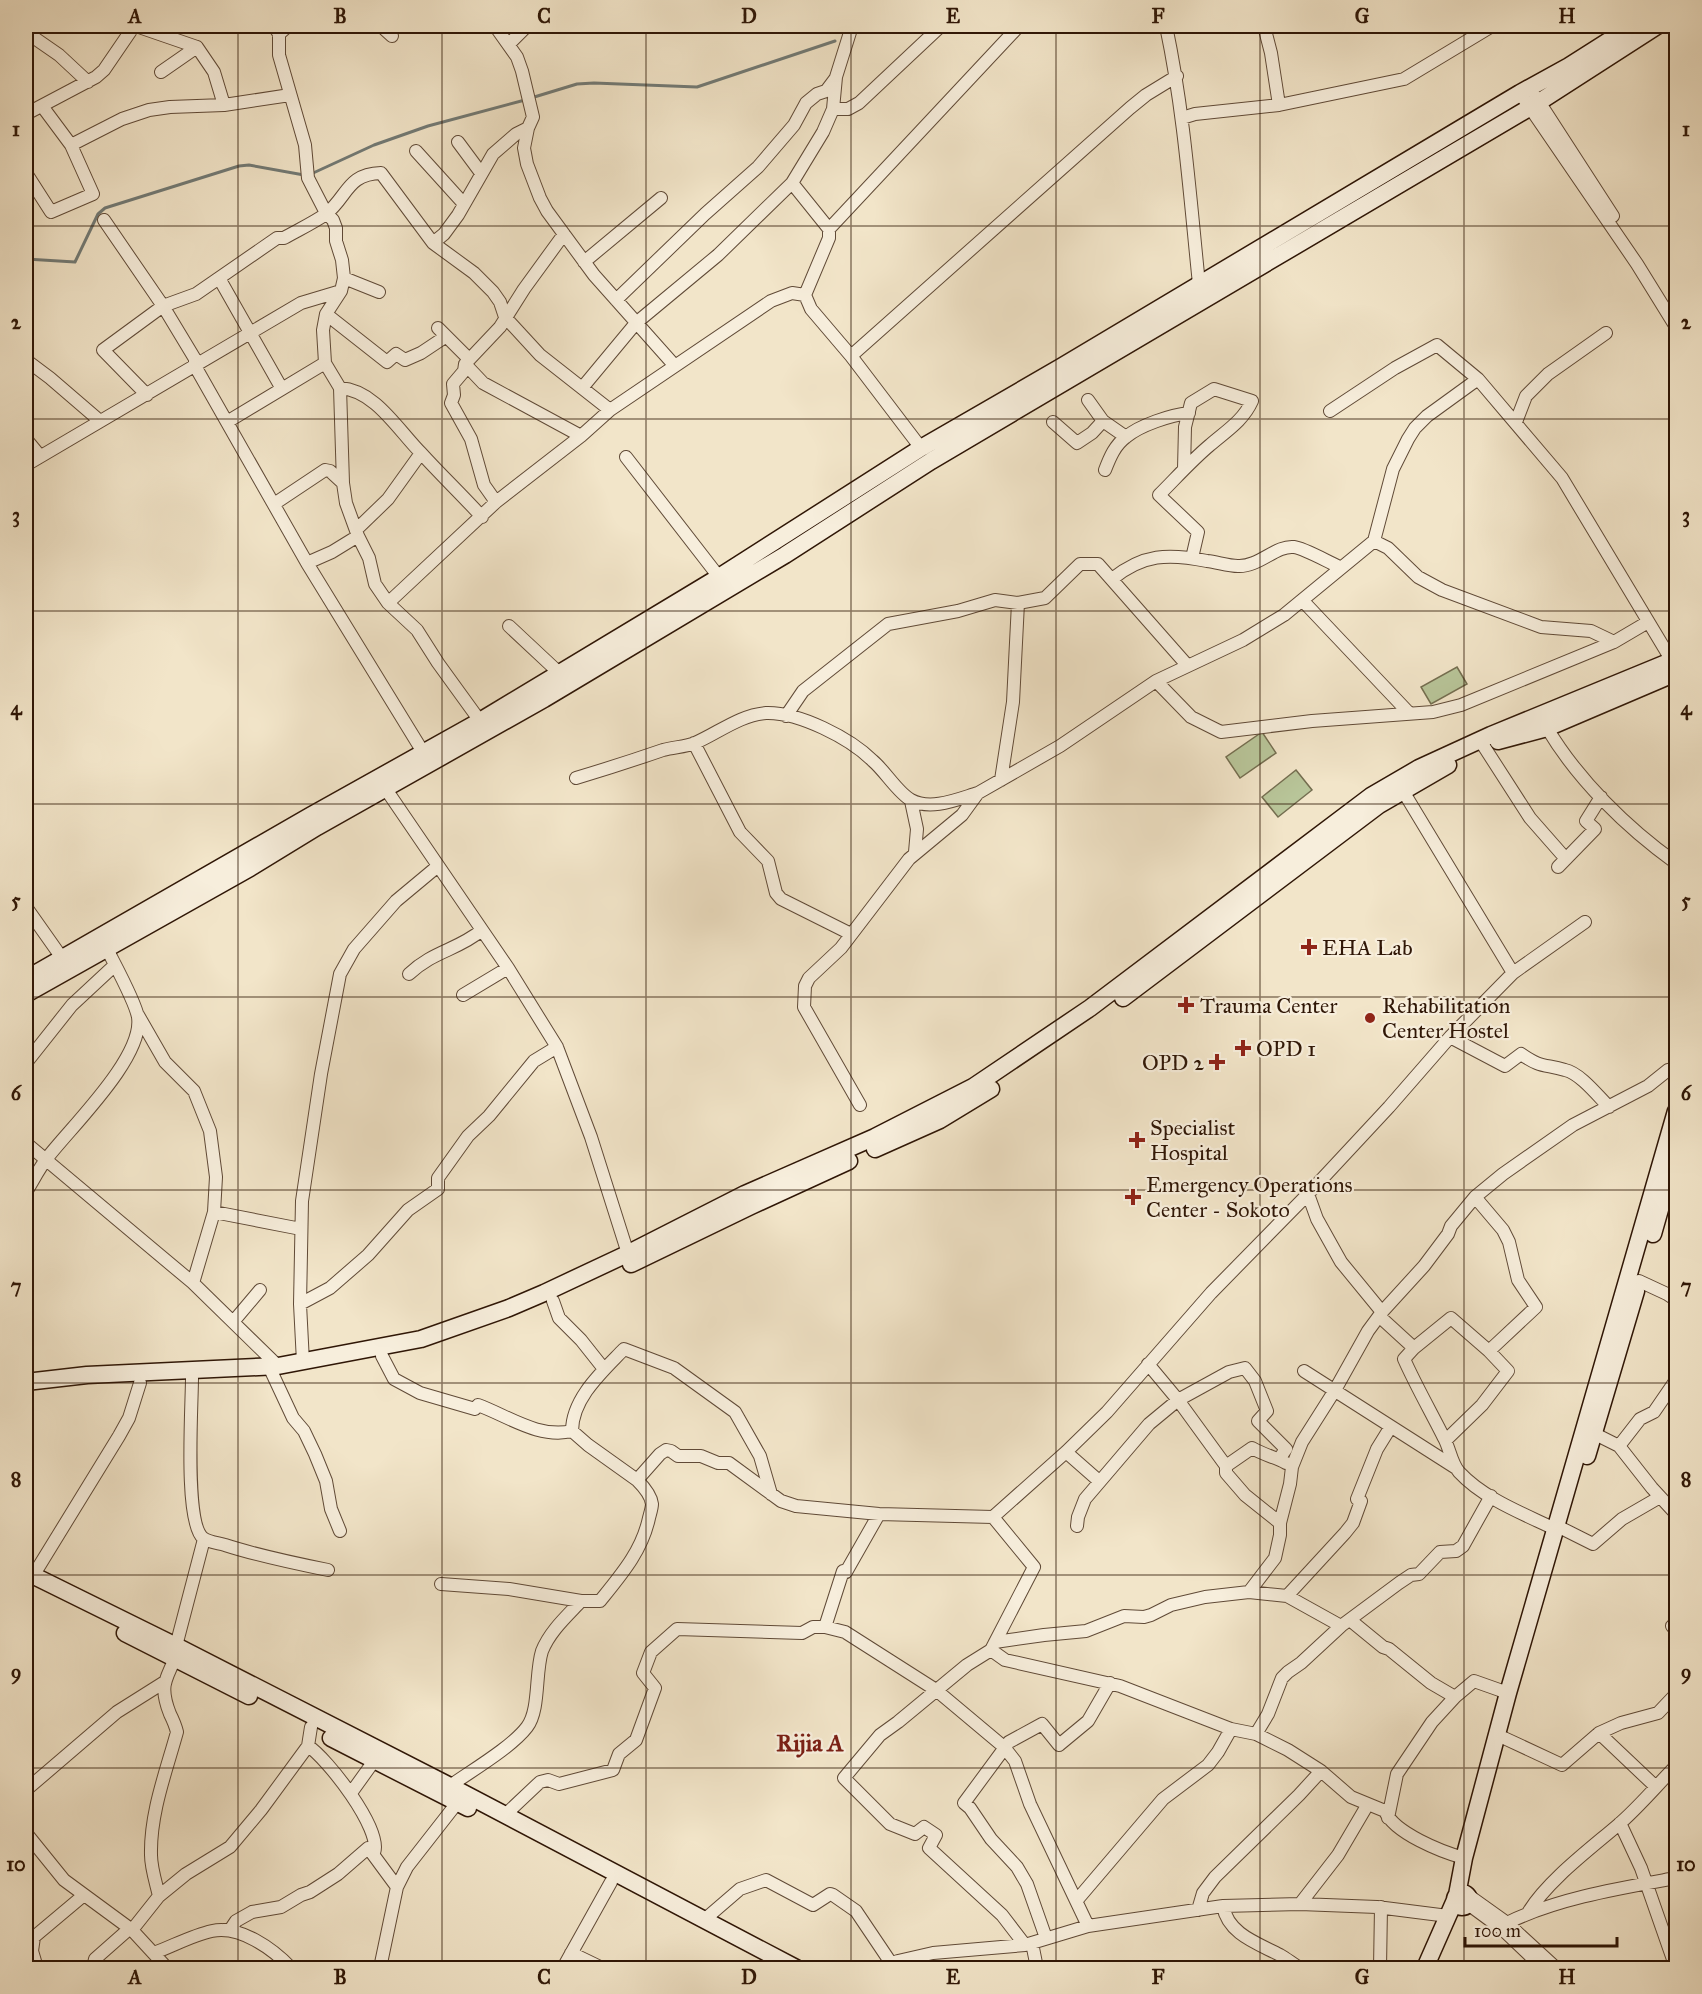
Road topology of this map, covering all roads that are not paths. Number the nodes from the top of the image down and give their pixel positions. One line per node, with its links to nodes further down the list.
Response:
1 (381, 26): 15 (street)
2 (495, 26): 16 (street)
3 (852, 26): 20 (street)
4 (941, 26): 27 (street)
5 (1019, 26): 41 (street)
6 (1166, 26): 19 (street)
7 (1264, 26): 25 (street)
8 (1492, 26): 25 (street)
9 (1632, 26): 23 (main road)
10 (1657, 26): 23 (main road)
11 (133, 27): 17 (street); 21 (street)
12 (280, 28): 22 (street)
13 (522, 28): 16 (street)
14 (26, 29): 21 (street)
15 (392, 36)
16 (509, 44): 30 (street)
17 (197, 47): 18 (street); 24 (street)
18 (161, 72)
19 (1176, 76): 29 (street); 60 (street)
20 (836, 77): 27 (street); 51 (street)
21 (88, 82): 26 (street)
22 (290, 95): 24 (street); 39 (street)
23 (1530, 98): 47 (main road); 53 (street); 57 (street); 120 (main road)
24 (224, 105): 32 (street)
25 (1279, 105): 29 (street)
26 (42, 106): 28 (street); 32 (street)
27 (833, 110): 36 (street)
28 (26, 114)
29 (1182, 118): 47 (street)
30 (528, 128): 35 (street); 42 (street)
31 (458, 142): 35 (street)
32 (71, 145): 34 (street)
33 (416, 150): 38 (street)
34 (26, 173)
35 (482, 173): 38 (street)
36 (792, 183): 41 (street); 56 (street)
37 (661, 198): 44 (street)
38 (464, 204): 43 (street)
39 (326, 213): 43 (street); 45 (street); 46 (street)
40 (104, 220): 52 (street)
41 (830, 229): 50 (street)
42 (564, 234): 44 (street); 55 (street)
43 (433, 243): 55 (street)
44 (584, 262): 51 (street)
45 (219, 278): 52 (street); 58 (street)
46 (344, 278): 48 (street); 49 (street)
47 (1199, 284): 83 (main road)
48 (341, 291): 54 (street); 58 (street)
49 (379, 292)
50 (805, 295): 60 (street); 65 (street)
51 (616, 300): 56 (street)
52 (163, 306): 64 (street); 70 (street)
53 (1677, 312)
54 (326, 314): 62 (street); 63 (street)
55 (505, 317): 62 (street); 68 (street)
56 (636, 323): 65 (street); 68 (street)
57 (1677, 327)
58 (251, 333): 64 (street); 69 (street)
59 (1606, 333): 79 (street)
60 (851, 356): 83 (street)
61 (26, 360): 75 (street)
62 (467, 361): 80 (street); 91 (street)
63 (325, 363): 67 (street); 69 (street)
64 (195, 366): 70 (street); 77 (street)
65 (675, 366): 72 (street)
66 (1478, 379): 73 (street); 79 (street); 95 (street)
67 (340, 388): 84 (street); 90 (street)
68 (582, 388): 72 (street)
69 (282, 389): 77 (street)
70 (147, 395): 75 (street)
71 (1088, 400): 76 (street)
72 (610, 410): 80 (street)
73 (1330, 411)
74 (1189, 413): 81 (street); 88 (street); 88 (street)
75 (100, 421): 85 (street)
76 (1103, 421): 78 (street); 81 (street)
77 (227, 422): 92 (street)
78 (1053, 422)
79 (1516, 422): 104 (street)
80 (581, 436): 91 (street)
81 (1126, 437): 89 (street)
82 (26, 439): 85 (street)
83 (921, 448): 99 (main road)
84 (421, 453): 93 (street); 94 (street)
85 (40, 456): 87 (street)
86 (626, 457): 99 (street)
87 (26, 465)
88 (1184, 469): 96 (street)
89 (1105, 470)
90 (343, 483): 92 (street); 94 (street)
91 (496, 502): 93 (street)
92 (274, 504): 97 (street)
93 (482, 517): 102 (street)
94 (358, 532): 97 (street); 102 (street)
95 (1374, 541): 98 (street); 106 (street)
96 (1192, 558): 98 (street); 100 (street)
97 (307, 563): 117 (street)
98 (1340, 567): 101 (street)
99 (719, 577): 113 (main road)
100 (1112, 579): 103 (street); 108 (street)
101 (1302, 600): 108 (street); 111 (street)
102 (388, 603): 113 (street)
103 (1018, 603): 112 (street); 119 (street)
104 (1648, 622): 106 (street); 107 (street)
105 (509, 626): 109 (street)
106 (1614, 642): 111 (street)
107 (1675, 664): 114 (main road); 157 (main road)
108 (1187, 665): 110 (street)
109 (555, 669)
110 (1156, 681): 111 (street); 119 (street)
111 (1409, 713)
112 (786, 716): 115 (street); 124 (street)
113 (480, 721): 117 (main road)
114 (1547, 728): 116 (main road); 123 (street)
115 (694, 743): 118 (street); 131 (street)
116 (1483, 745): 121 (main road); 123 (street)
117 (423, 752): 120 (main road)
118 (576, 778)
119 (1001, 780): 122 (street)
120 (382, 784): 127 (street); 132 (main road); 133 (main road)
121 (1403, 791): 136 (street); 157 (main road)
122 (978, 793): 124 (street); 125 (street)
123 (1601, 797): 126 (street)
124 (912, 801): 125 (street)
125 (915, 852): 131 (street)
126 (1677, 863)
127 (438, 866): 130 (street); 156 (street)
128 (26, 907): 133 (street)
129 (1585, 922): 136 (street)
130 (482, 930): 135 (street); 137 (street)
131 (851, 934): 146 (street)
132 (107, 949): 134 (street); 139 (main road)
133 (62, 958): 138 (main road)
134 (115, 965): 141 (street); 144 (street)
135 (508, 968): 140 (street); 143 (street)
136 (1513, 973): 142 (street)
137 (408, 974)
138 (26, 979)
139 (26, 994)
140 (463, 995)
141 (138, 1015): 151 (street); 155 (street)
142 (1450, 1037): 147 (street); 153 (street)
143 (557, 1047): 157 (street); 163 (street)
144 (26, 1063)
145 (1677, 1069): 147 (street)
146 (860, 1105)
147 (1609, 1107): 154 (street)
148 (1677, 1111): 201 (main road)
149 (26, 1143): 151 (street)
150 (1677, 1153): 158 (main road)
151 (46, 1159): 152 (street); 159 (street)
152 (26, 1192)
153 (1308, 1194): 164 (street); 170 (street)
154 (1475, 1197): 164 (street); 167 (street)
155 (214, 1212): 156 (street); 159 (street)
156 (302, 1229): 163 (street)
157 (629, 1259): 162 (main road); 169 (main road)
158 (1639, 1281): 161 (street); 183 (main road)
159 (193, 1283): 165 (street)
160 (260, 1290): 165 (street)
161 (1677, 1300)
162 (552, 1301): 168 (main road); 171 (street)
163 (300, 1304): 169 (street)
164 (1380, 1314): 166 (street); 178 (street)
165 (233, 1322): 172 (street)
166 (1414, 1347): 167 (street); 184 (street)
167 (1489, 1351): 184 (street)
168 (382, 1356): 172 (main road); 182 (street)
169 (303, 1362): 172 (main road)
170 (1148, 1364): 180 (street); 186 (street)
171 (604, 1369): 182 (street); 193 (street)
172 (275, 1370): 174 (main road); 176 (main road); 202 (street)
173 (1304, 1371): 178 (street)
174 (192, 1378): 177 (main road); 203 (street)
175 (1677, 1380): 185 (street)
176 (26, 1382)
177 (140, 1383): 179 (main road); 205 (street)
178 (1335, 1390): 181 (street); 189 (street)
179 (26, 1391)
180 (1178, 1400): 187 (street); 188 (street); 192 (street)
181 (1390, 1428): 190 (street); 208 (street)
182 (572, 1431): 191 (street)
183 (1595, 1434): 185 (street); 201 (main road)
184 (1446, 1440): 190 (street)
185 (1619, 1446): 195 (street)
186 (1066, 1452): 192 (street); 198 (street)
187 (1279, 1459): 188 (street); 189 (street)
188 (1226, 1466): 199 (street)
189 (1292, 1467): 199 (street)
190 (1456, 1468): 194 (street)
191 (637, 1480): 193 (street); 209 (street)
192 (1099, 1481): 200 (street)
193 (771, 1494): 196 (street)
194 (1491, 1496): 201 (street); 210 (street)
195 (1660, 1497): 197 (street); 201 (street)
196 (879, 1514): 198 (street); 211 (street)
197 (1677, 1514)
198 (993, 1517): 212 (street)
199 (1280, 1523): 207 (street)
200 (1077, 1526)
201 (1559, 1529): 217 (main road); 224 (main road)
202 (340, 1531)
203 (204, 1539): 204 (street); 213 (street)
204 (328, 1570)
205 (28, 1576): 213 (main road)
206 (441, 1584): 209 (street)
207 (1249, 1592): 208 (street); 212 (street)
208 (1287, 1596): 210 (street)
209 (581, 1601): 230 (street)
210 (1346, 1623): 219 (street); 223 (street)
211 (825, 1627): 216 (street); 236 (street)
212 (993, 1646): 215 (street); 216 (street)
213 (176, 1652): 214 (street); 220 (main road); 230 (main road)
214 (163, 1683): 232 (street); 247 (street)
215 (1110, 1683): 221 (street); 226 (street)
216 (936, 1690): 226 (street); 262 (street)
217 (1508, 1693): 219 (street); 241 (main road)
218 (1676, 1696): 222 (street)
219 (1455, 1697): 237 (street)
220 (311, 1727): 225 (street); 227 (main road)
221 (1231, 1729): 223 (street); 248 (street)
222 (1599, 1733): 224 (street); 231 (street)
223 (1256, 1734): 229 (street)
224 (1504, 1738): 249 (main road)
225 (308, 1746): 233 (street); 247 (street)
226 (1004, 1747): 248 (street); 261 (street)
227 (374, 1761): 233 (street); 234 (main road)
228 (1677, 1766): 231 (street)
229 (1321, 1771): 235 (street); 253 (street)
230 (450, 1786): 236 (main road)
231 (1656, 1787): 238 (street)
232 (26, 1790)
233 (351, 1793): 240 (street)
234 (458, 1803): 243 (main road); 245 (street)
235 (1368, 1804): 237 (street); 250 (street)
236 (504, 1816): 256 (main road)
237 (1388, 1818): 241 (street)
238 (1620, 1823): 244 (street); 254 (street)
239 (26, 1833): 246 (street)
240 (368, 1848): 245 (street); 260 (street)
241 (1464, 1858): 249 (main road)
242 (1677, 1878): 244 (street)
243 (611, 1882): 264 (street); 273 (main road)
244 (1647, 1883): 254 (street); 283 (street)
245 (397, 1887): 270 (street)
246 (84, 1895): 259 (street); 266 (street)
247 (159, 1896): 259 (street)
248 (1077, 1900): 258 (street)
249 (1462, 1900): 255 (main road); 257 (street); 280 (main road); 281 (street)
250 (1300, 1904): 251 (street); 252 (street)
251 (1223, 1906): 253 (street); 277 (street)
252 (1381, 1907): 255 (street); 278 (street)
253 (1198, 1910): 258 (street)
254 (1528, 1913): 257 (street)
255 (1448, 1916): 279 (main road)
256 (705, 1920): 265 (street); 274 (main road)
257 (1507, 1923): 282 (street)
258 (1088, 1926): 261 (street)
259 (131, 1930): 263 (street); 267 (street)
260 (224, 1930): 263 (street); 269 (street)
261 (1046, 1938): 262 (street)
262 (1029, 1944): 265 (street); 276 (street)
263 (154, 1953): 268 (street)
264 (571, 1953): 271 (street); 272 (street)
265 (891, 1964): 275 (street)
266 (37, 1968)
267 (93, 1968)
268 (167, 1968)
269 (291, 1968)
270 (380, 1968)
271 (563, 1968)
272 (602, 1968)
273 (777, 1968)
274 (796, 1968)
275 (879, 1968)
276 (1037, 1968)
277 (1300, 1968)
278 (1380, 1968)
279 (1425, 1968)
280 (1437, 1968)
281 (1542, 1968)
282 (1556, 1968)
283 (1676, 1968)

